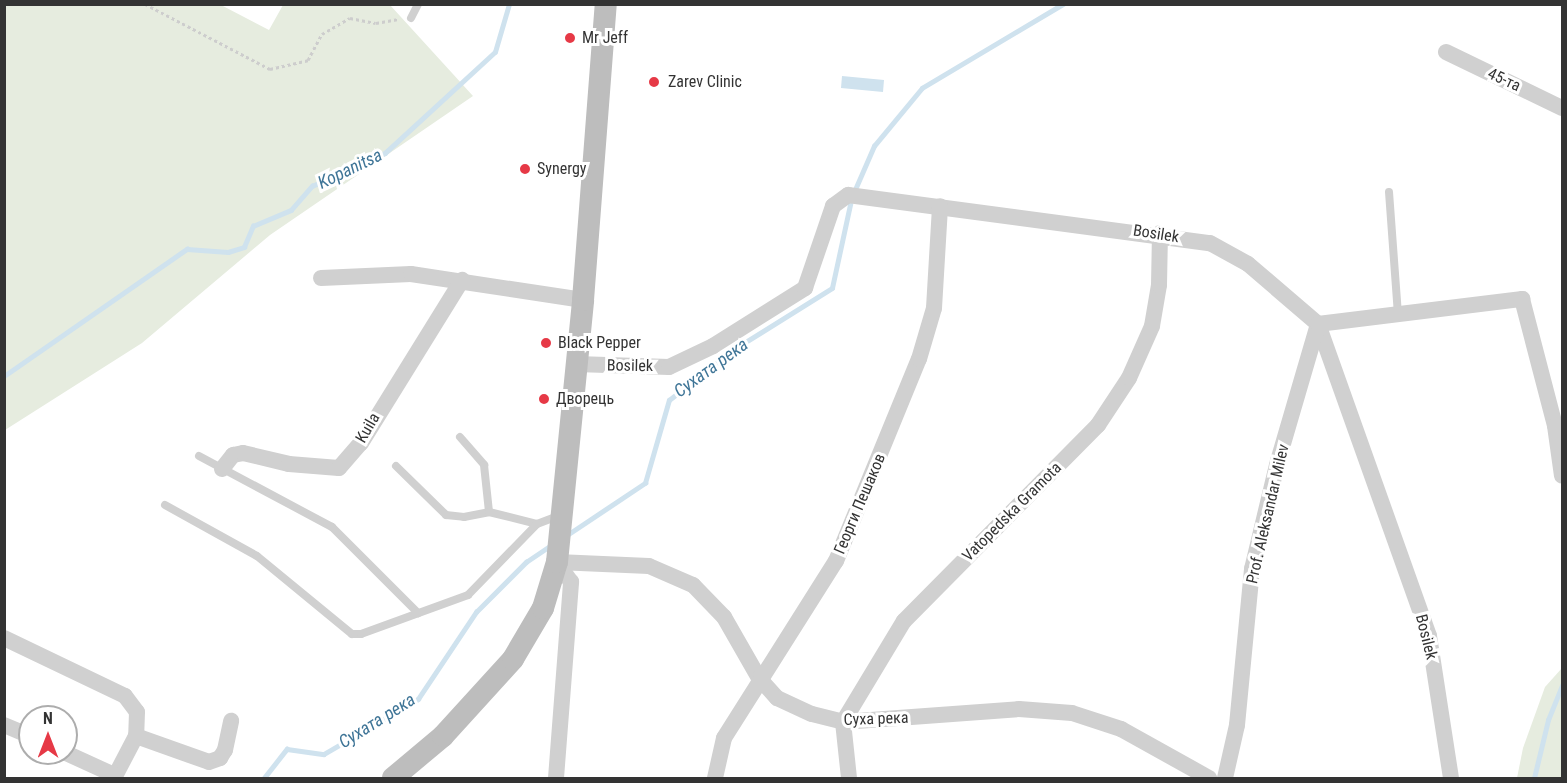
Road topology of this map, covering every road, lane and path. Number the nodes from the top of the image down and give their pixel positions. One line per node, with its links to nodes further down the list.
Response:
1 (145, 4): 4 (path)
2 (418, 4): 4 (lane)
3 (606, 4): 12 (street)
4 (411, 18)
5 (1446, 52): 6 (street, 45-та)
6 (1563, 108)
7 (1389, 192): 13 (lane)
8 (940, 206): 9 (street, Bosilek); 15 (street, Bosilek); 28 (street, Георги Пешаков)
9 (1160, 233): 14 (street, Bosilek); 30 (street, Vatopedska Gramota)
10 (321, 278): 11 (street)
11 (462, 280): 12 (street); 19 (street, Kuila)
12 (583, 300): 15 (street)
13 (1398, 315): 14 (street); 20 (street)
14 (1318, 324): 41 (street, Prof. Aleksandar Milev); 42 (street, Bosilek)
15 (576, 364): 23 (street)
16 (460, 437): 22 (lane)
17 (199, 456): 19 (lane)
18 (396, 466): 22 (lane)
19 (222, 468): 26 (lane)
20 (1563, 476)
21 (165, 505): 26 (lane)
22 (489, 512): 24 (lane)
23 (561, 515): 24 (lane); 25 (street)
24 (537, 524): 26 (lane)
25 (557, 562): 28 (street, Суха река); 36 (street); 37 (street)
26 (418, 613)
27 (4, 638): 33 (street)
28 (759, 678): 30 (street, Суха река); 38 (street, Георги Пешаков)
29 (231, 721): 33 (street)
30 (843, 722): 39 (street); 40 (street, Суха река)
31 (4, 725): 32 (street)
32 (18, 731)
33 (136, 736): 35 (street)
34 (78, 759): 35 (street)
35 (114, 777)
36 (393, 778)
37 (556, 778)
38 (715, 778)
39 (849, 778)
40 (1209, 778)
41 (1225, 778)
42 (1452, 778)

